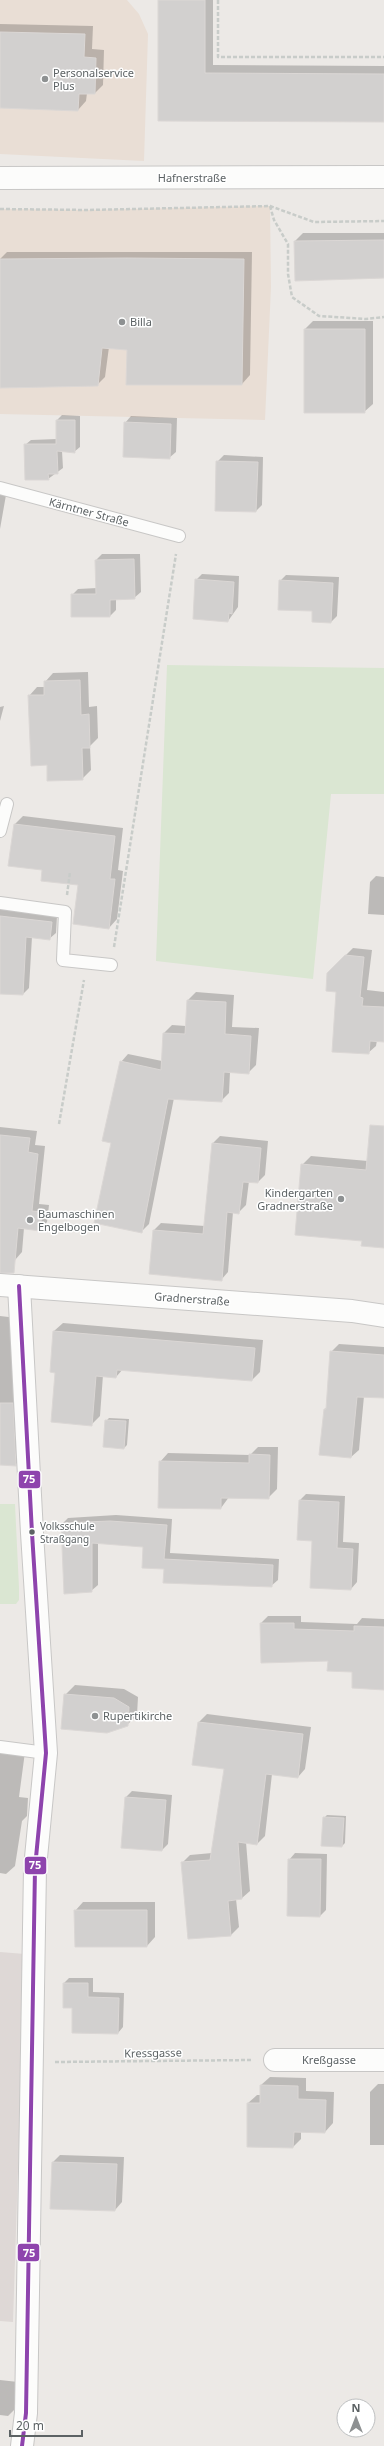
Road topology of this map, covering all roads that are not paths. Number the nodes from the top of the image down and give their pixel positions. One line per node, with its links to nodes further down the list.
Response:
1 (384, 177): 2 (street, Hafnerstraße)
2 (0, 178)
3 (0, 488): 4 (lane, Kärntner Straße)
4 (179, 536)
5 (7, 804): 6 (lane)
6 (0, 831)
7 (0, 902): 8 (lane)
8 (111, 965)
9 (10, 1286): 10 (street, Gradnerstraße); 12 (street)
10 (384, 1316)
11 (0, 1747): 12 (lane)
12 (46, 1753): 15 (street)
13 (275, 2060): 14 (street, Kreßgasse)
14 (384, 2060)
15 (22, 2446)

